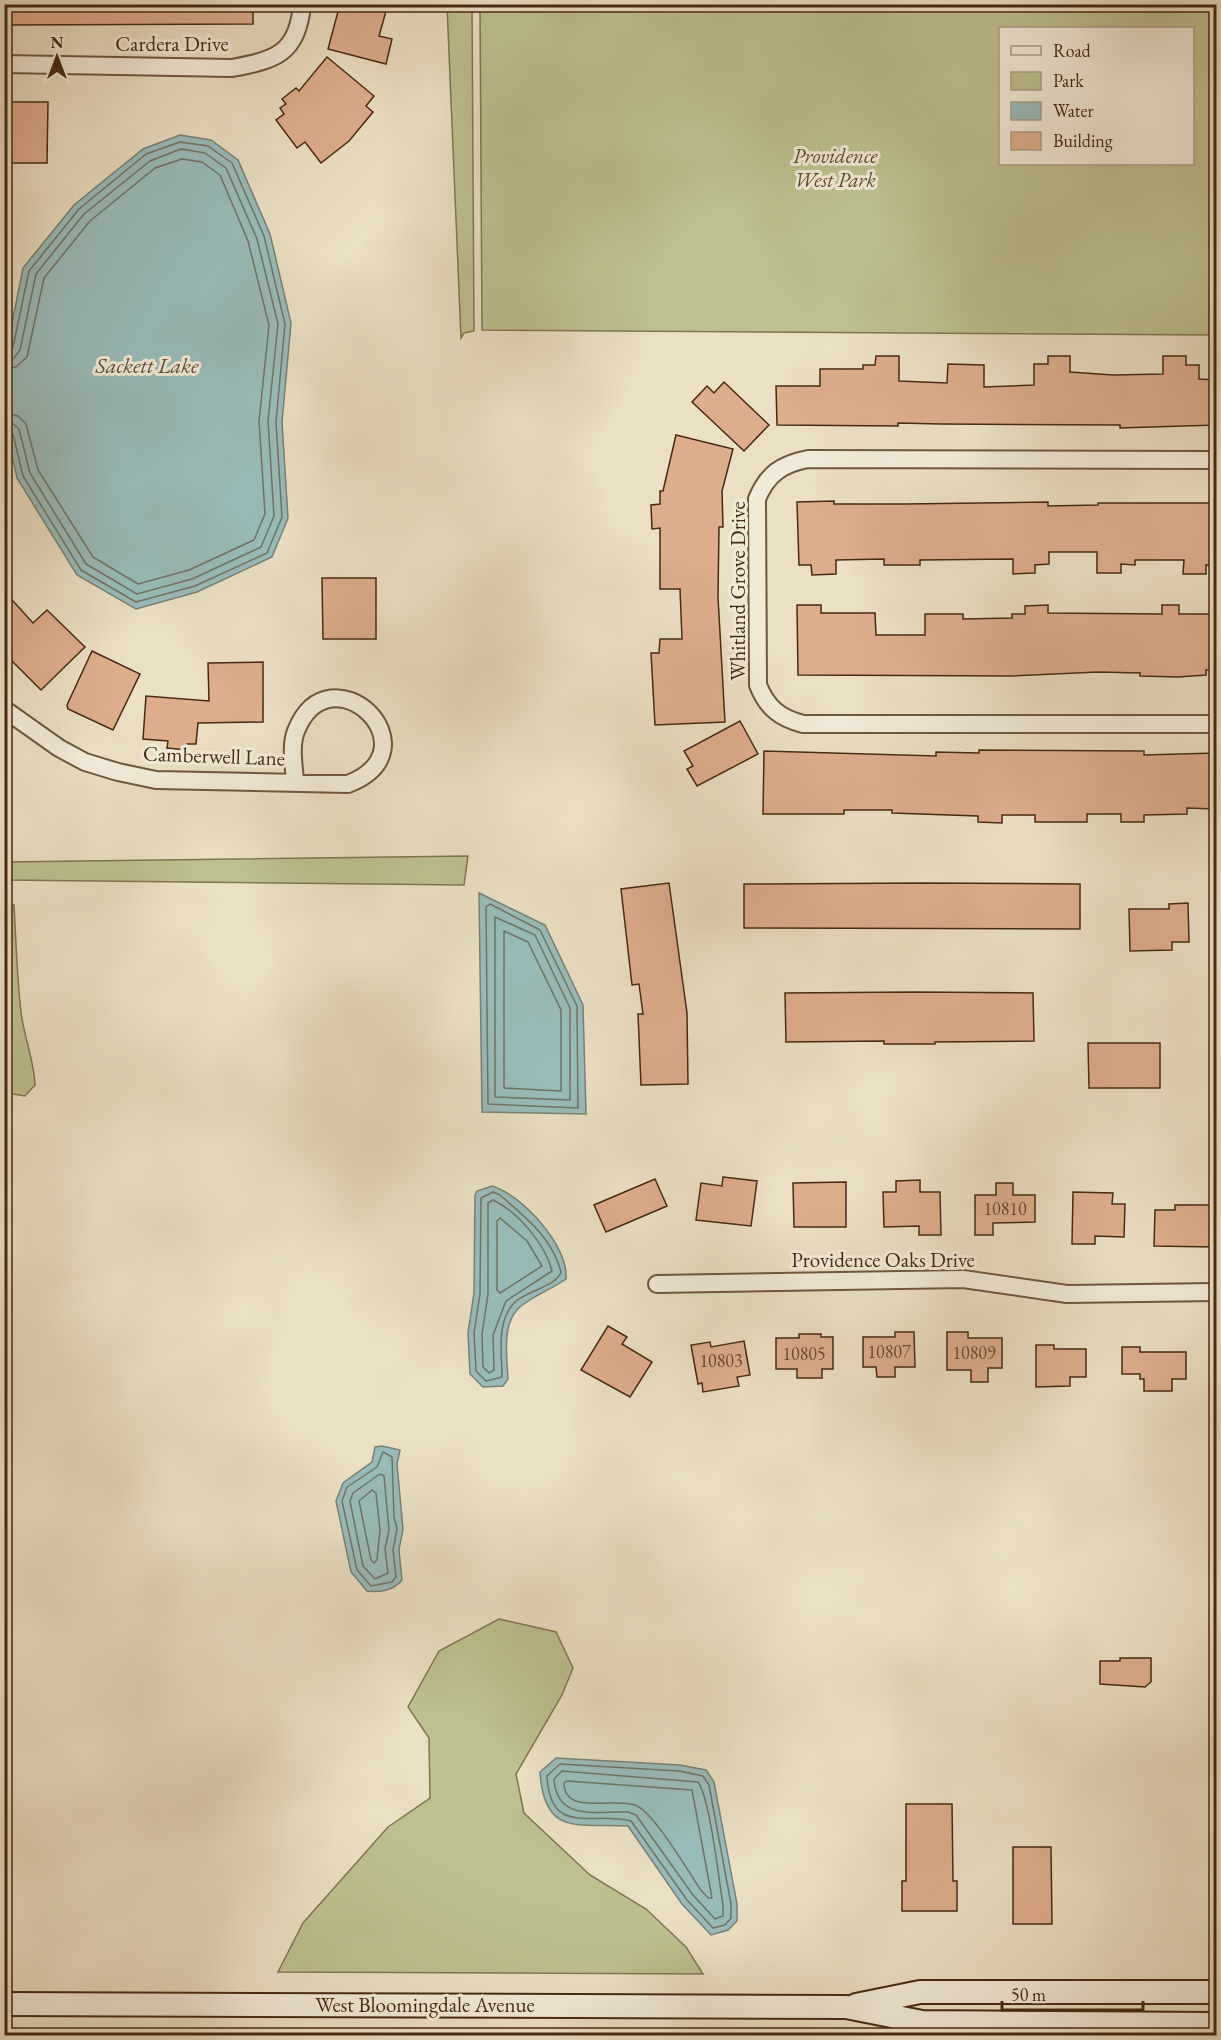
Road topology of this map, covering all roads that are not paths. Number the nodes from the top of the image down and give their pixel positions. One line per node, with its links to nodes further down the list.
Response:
1 (302, 4): 2 (street, Cardera Drive)
2 (4, 64)
3 (1216, 460): 5 (street, Whitland Grove Drive)
4 (4, 709): 6 (street, Camberwell Lane)
5 (1216, 724)
6 (295, 781): 6 (street, Camberwell Lane)
7 (657, 1284): 8 (street, Providence Oaks Drive)
8 (1216, 1292)
9 (1216, 1992): 11 (main road, West Bloomingdale Avenue)
10 (4, 2004): 11 (main road, West Bloomingdale Avenue)
11 (846, 2007): 12 (main road, West Bloomingdale Avenue)
12 (1216, 2024)

